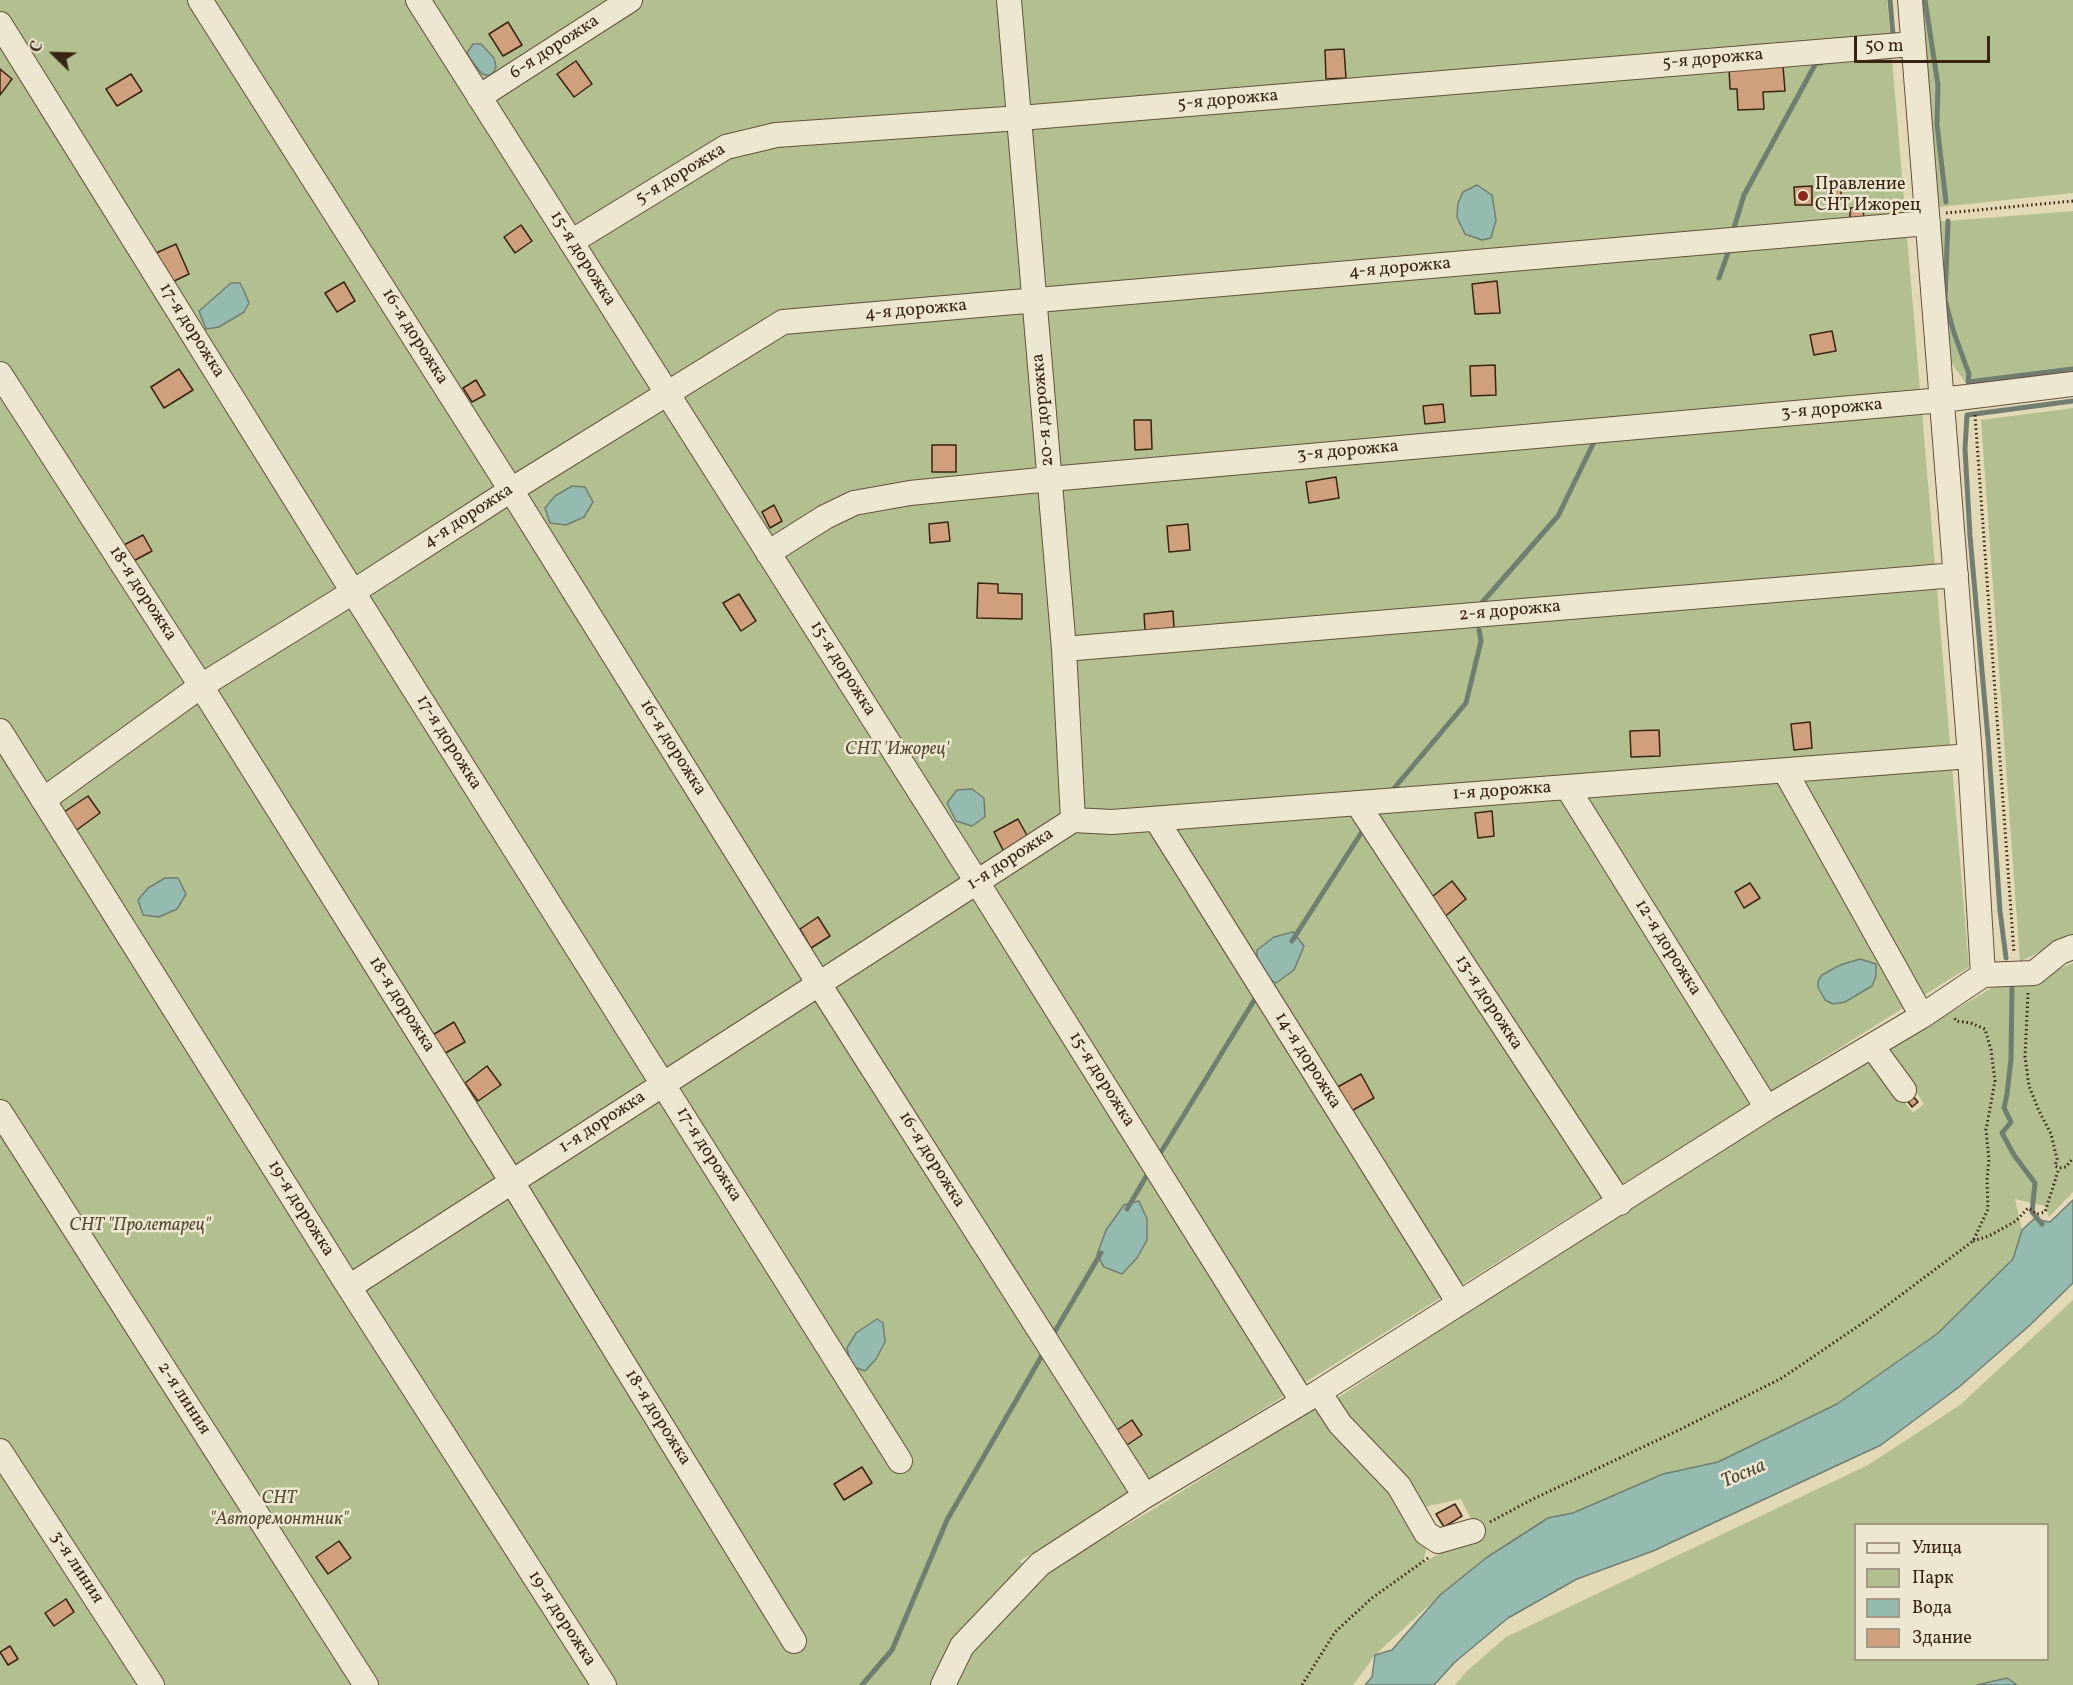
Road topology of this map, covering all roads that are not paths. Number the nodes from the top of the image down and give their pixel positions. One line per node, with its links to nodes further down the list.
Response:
1 (200, 0): 18 (street, 16-я дорожка)
2 (418, 0): 8 (street, 15-я дорожка)
3 (630, 0): 8 (street, 6-я дорожка)
4 (1009, 0): 9 (street, 20-я дорожка)
5 (1910, 0): 7 (street)
6 (0, 24): 21 (street, 17-я дорожка)
7 (1913, 44): 9 (street, 5-я дорожка); 10 (street)
8 (479, 97): 11 (street, 15-я дорожка)
9 (1020, 118): 11 (street, 5-я дорожка); 12 (street, 20-я дорожка)
10 (1936, 218): 12 (street, 4-я дорожка); 16 (street)
11 (571, 243): 15 (street, 15-я дорожка)
12 (1036, 301): 15 (street, 4-я дорожка); 17 (street, 20-я дорожка)
13 (0, 374): 23 (street, 18-я дорожка)
14 (2073, 384): 16 (street, 3-я дорожка)
15 (667, 394): 18 (street, 4-я дорожка); 19 (street, 15-я дорожка)
16 (1942, 400): 17 (street, 3-я дорожка); 20 (street)
17 (1050, 478): 19 (street, 3-я дорожка); 22 (street, 20-я дорожка)
18 (511, 490): 21 (street, 4-я дорожка); 35 (street, 16-я дорожка)
19 (768, 553): 32 (street, 15-я дорожка)
20 (1956, 575): 22 (street, 2-я дорожка); 25 (street)
21 (353, 592): 23 (street, 4-я дорожка); 38 (street, 17-я дорожка)
22 (1064, 649): 31 (street, 20-я дорожка)
23 (201, 686): 28 (street, 4-я дорожка); 42 (street, 18-я дорожка)
24 (0, 731): 28 (street, 19-я дорожка)
25 (1970, 756): 26 (street, 1-я дорожка); 34 (street)
26 (1785, 771): 27 (street, 1-я дорожка); 36 (street)
27 (1567, 788): 29 (street, 1-я дорожка); 40 (street, 12-я дорожка)
28 (43, 800): 44 (street, 19-я дорожка)
29 (1359, 807): 30 (street, 1-я дорожка); 43 (street, 13-я дорожка)
30 (1156, 819): 31 (street, 1-я дорожка); 45 (street, 14-я дорожка)
31 (1073, 820): 32 (street, 1-я дорожка)
32 (977, 882): 35 (street, 1-я дорожка); 46 (street, 15-я дорожка)
33 (2073, 947): 34 (street)
34 (1983, 975): 36 (street)
35 (819, 984): 38 (street, 1-я дорожка); 49 (street, 16-я дорожка)
36 (1922, 1016): 37 (street)
37 (1872, 1046): 39 (street); 40 (street)
38 (663, 1084): 42 (street, 1-я дорожка); 48 (street, 17-я дорожка)
39 (1904, 1090)
40 (1767, 1108): 43 (street)
41 (0, 1112): 53 (street, 2-я линия)
42 (512, 1182): 44 (street, 1-я дорожка); 51 (street, 18-я дорожка)
43 (1620, 1203): 45 (street)
44 (349, 1287): 54 (street, 19-я дорожка)
45 (1459, 1303): 46 (street)
46 (1310, 1397): 49 (street); 50 (street, 15-я дорожка)
47 (0, 1451): 52 (street, 3-я линия)
48 (900, 1461)
49 (1145, 1497): 55 (street)
50 (1473, 1531)
51 (794, 1641)
52 (152, 1685)
53 (366, 1685)
54 (604, 1685)
55 (943, 1685)

